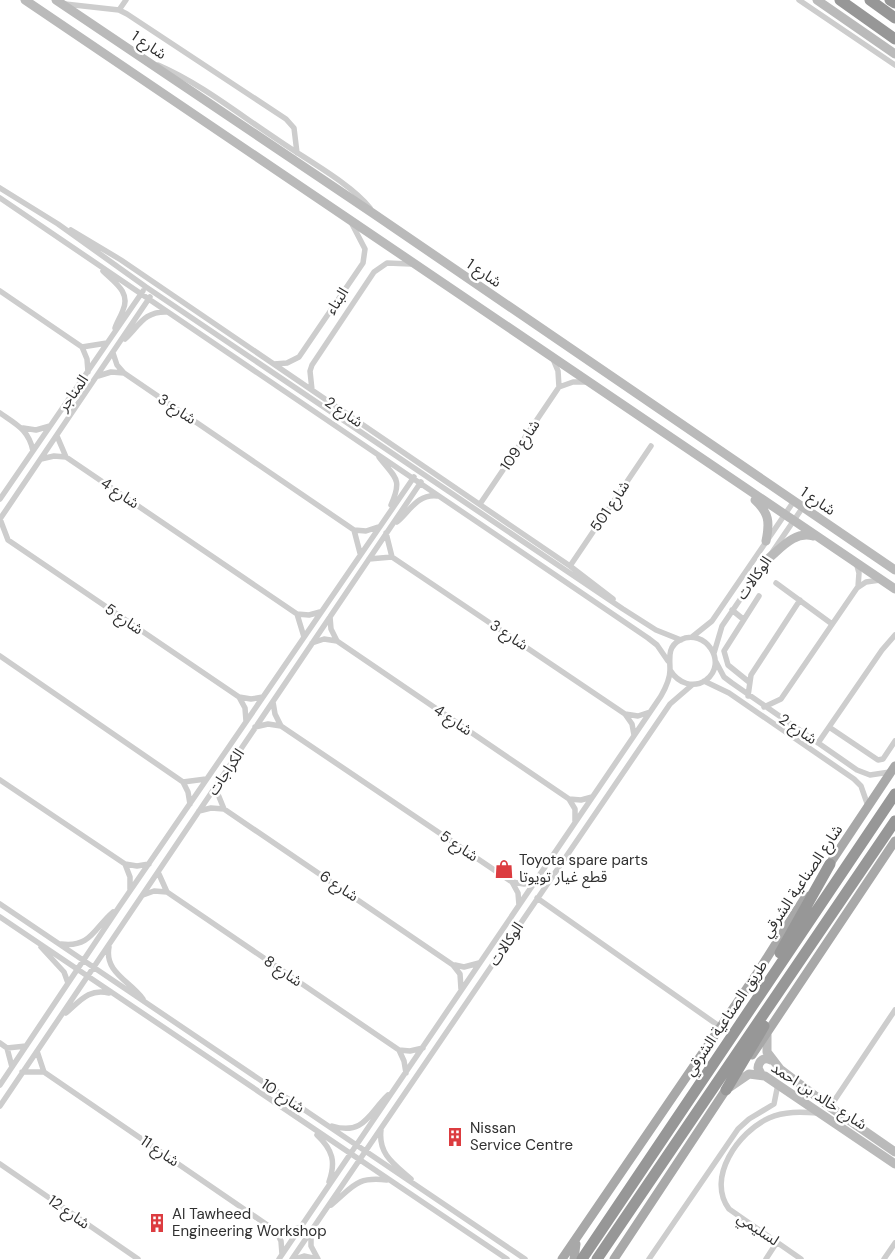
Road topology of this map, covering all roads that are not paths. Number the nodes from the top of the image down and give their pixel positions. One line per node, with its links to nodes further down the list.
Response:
1 (25, 0): 20 (street, شارع 1)
2 (126, 0): 10 (street)
3 (799, 0): 15 (street)
4 (817, 0): 13 (street)
5 (840, 0): 12 (highway)
6 (870, 0): 11 (highway)
7 (890, 0): 9 (highway)
8 (59, 2): 10 (street); 14 (street, شارع 1)
9 (895, 3)
10 (119, 10): 16 (street)
11 (895, 18)
12 (895, 39)
13 (895, 54)
14 (145, 59): 16 (street); 19 (street, شارع 1)
15 (895, 65)
16 (297, 153): 19 (street)
17 (0, 188): 21 (street, شارع 2)
18 (0, 198): 23 (street, شارع 2)
19 (374, 214): 59 (street, شارع 1)
20 (348, 219): 22 (street, شارع 1); 36 (street, البناء)
21 (58, 224): 24 (street, شارع 2); 36 (street, شارع 2)
22 (415, 264): 35 (street, شارع 1); 42 (street, البناء)
23 (99, 265): 27 (street, شارع 2); 30 (street, شارع 2)
24 (146, 287): 26 (street, شارع 2); 27 (street, المناجر)
25 (0, 291): 33 (street)
26 (153, 292): 28 (street, المناجر); 52 (street, شارع 2)
27 (141, 294): 28 (street, شارع 2); 30 (street, المناجر)
28 (149, 299): 29 (street, شارع 2); 32 (street, المناجر)
29 (169, 312): 32 (street, المناجر); 49 (street, شارع 2)
30 (112, 335): 31 (street, المناجر)
31 (107, 343): 33 (street); 37 (street, المناجر)
32 (118, 346): 34 (street, المناجر)
33 (82, 347): 37 (street)
34 (113, 353): 38 (street, شارع 3); 39 (street, المناجر)
35 (551, 357): 40 (street, شارع 1); 41 (street)
36 (273, 364): 42 (street, شارع 2)
37 (88, 372): 44 (street, المناجر)
38 (124, 373): 39 (street); 68 (street, شارع 3)
39 (98, 376): 46 (street, المناجر)
40 (588, 382): 41 (street); 55 (street, شارع 1)
41 (559, 387): 60 (street, شارع 109)
42 (312, 390): 60 (street, شارع 2)
43 (0, 412): 45 (street)
44 (50, 426): 45 (street); 48 (street, المناجر)
45 (24, 428): 48 (street)
46 (57, 436): 50 (street); 51 (street, المناجر)
47 (651, 446): 79 (street, شارع 501)
48 (33, 451): 58 (street, المناجر)
49 (377, 453): 54 (street, شارع 2); 62 (street, شارع 2)
50 (66, 457): 51 (street); 90 (street, شارع 4)
51 (42, 458): 64 (street, المناجر)
52 (418, 470): 53 (street, شارع 2); 54 (street, الكراجات)
53 (426, 475): 56 (street, الكراجات); 87 (street, شارع 2)
54 (413, 478): 56 (street, شارع 2); 62 (street, الكراجات)
55 (732, 479): 63 (street, شارع 1); 73 (street)
56 (420, 483): 57 (street, شارع 2); 66 (street, الكراجات)
57 (439, 496): 66 (street, الكراجات); 102 (street, شارع 2)
58 (0, 499)
59 (794, 500): 61 (street, شارع 1); 63 (street, الوكالات)
60 (480, 504): 79 (street, شارع 2)
61 (803, 507): 65 (street, الوكالات); 80 (street, شارع 1)
62 (387, 514): 67 (street, الكراجات)
63 (784, 514): 65 (street, شارع 1); 73 (street, الوكالات)
64 (0, 519): 72 (street)
65 (794, 521): 70 (street, شارع 1); 76 (street, الوكالات)
66 (391, 526): 69 (street, الكراجات)
67 (378, 528): 68 (street); 74 (street, الكراجات)
68 (354, 530): 74 (street)
69 (386, 533): 75 (street); 77 (street, الكراجات)
70 (819, 537): 76 (street); 78 (street, شارع 1)
71 (0, 540): 72 (street)
72 (8, 540): 110 (street, شارع 5)
73 (766, 541): 96 (street, الوكالات)
74 (360, 553): 89 (street, الكراجات)
75 (392, 557): 77 (street); 114 (street, شارع 3)
76 (769, 558): 88 (street, الوكالات)
77 (369, 559): 91 (street, الكراجات)
78 (856, 562): 81 (street, شارع 1); 83 (street)
79 (570, 566): 87 (street, شارع 2)
80 (895, 570)
81 (882, 580): 83 (street); 84 (street, شارع 1)
82 (776, 583): 86 (street)
83 (858, 588): 93 (street)
84 (895, 589)
85 (759, 596): 92 (street)
86 (800, 600): 93 (street); 106 (street)
87 (624, 609): 97 (street, شارع 2)
88 (732, 610): 92 (street); 100 (street, الوكالات)
89 (321, 612): 90 (street); 95 (street, الكراجات)
90 (297, 614): 95 (street)
91 (330, 617): 98 (street); 99 (street, الكراجات)
92 (743, 618): 106 (street)
93 (832, 624): 112 (street)
94 (895, 635): 117 (street)
95 (304, 637): 108 (street, الكراجات)
96 (692, 637): 97 (street); 100 (street)
97 (681, 640): 102 (street)
98 (337, 641): 99 (street); 129 (street, شارع 4)
99 (312, 643): 111 (street, الكراجات)
100 (714, 653): 103 (street)
101 (0, 656): 125 (street)
102 (668, 661): 104 (street)
103 (715, 661): 105 (street); 109 (street, شارع 2)
104 (670, 670): 107 (street); 113 (street, الوكالات)
105 (704, 681): 107 (street); 131 (street, شارع 2)
106 (748, 682): 109 (street)
107 (692, 685): 146 (street, الوكالات)
108 (263, 696): 110 (street); 115 (street, الكراجات)
109 (748, 696): 112 (street, شارع 2)
110 (239, 697): 115 (street)
111 (273, 702): 116 (street); 118 (street, الكراجات)
112 (764, 706): 121 (street, شارع 2)
113 (650, 712): 114 (street); 119 (street, الوكالات)
114 (625, 714): 119 (street)
115 (246, 721): 123 (street, الكراجات)
116 (281, 726): 118 (street); 142 (street, شارع 5)
117 (829, 727): 120 (street); 121 (street)
118 (255, 728): 126 (street, الكراجات)
119 (634, 736): 128 (street, الوكالات)
120 (895, 741)
121 (818, 743): 122 (street, شارع 2)
122 (893, 769): 131 (main road, شارع الصناعية الشرقي)
123 (206, 779): 125 (street); 130 (street, الكراجات)
124 (0, 780): 137 (street)
125 (183, 782): 130 (street)
126 (215, 787): 132 (street); 133 (street, الكراجات)
127 (895, 794): 162 (highway, طريق الصناعية الشرقي)
128 (592, 797): 129 (street); 134 (street, الوكالات)
129 (569, 799): 134 (street)
130 (190, 804): 138 (street, الكراجات)
131 (868, 807): 139 (main road, شارع الصناعية الشرقي)
132 (224, 809): 133 (street); 157 (street, شارع 6)
133 (199, 811): 140 (street, الكراجات)
134 (575, 821): 141 (street, الوكالات)
135 (895, 821): 154 (highway, طريق الصناعية الشرقي)
136 (895, 841): 169 (main road)
137 (125, 864): 138 (street); 143 (street)
138 (149, 864): 143 (street, الكراجات)
139 (830, 864): 162 (highway); 168 (main road, شارع الصناعية الشرقي)
140 (158, 872): 144 (street); 145 (street, الكراجات)
141 (535, 881): 142 (street); 148 (street, الوكالات)
142 (512, 882): 148 (street)
143 (130, 891): 149 (street, الكراجات)
144 (167, 892): 145 (street); 174 (street, شارع 8)
145 (143, 894): 153 (street, الكراجات)
146 (537, 898): 168 (street); 190 (street, الوكالات)
147 (0, 904): 152 (street, شارع 10)
148 (519, 905): 156 (street, الوكالات)
149 (119, 907): 152 (street, الكراجات); 155 (street, الكراجات)
150 (0, 917): 151 (street, شارع 10)
151 (38, 943): 159 (street, شارع 10); 161 (street, شارع 10)
152 (60, 944): 155 (street, شارع 10)
153 (109, 945): 158 (street, الكراجات); 165 (street, شارع 10)
154 (809, 947): 185 (highway); 219 (highway, طريق الصناعية الشرقي)
155 (83, 960): 158 (street, شارع 10); 159 (street, الكراجات)
156 (481, 962): 157 (street); 163 (street, الوكالات)
157 (453, 965): 163 (street)
158 (94, 967): 160 (street, الكراجات); 165 (street, شارع 10)
159 (77, 969): 160 (street, شارع 10); 161 (street, الكراجات)
160 (88, 977): 164 (street, شارع 10); 167 (street, الكراجات)
161 (68, 983): 171 (street, الكراجات)
162 (763, 988): 218 (highway, طريق الصناعية الشرقي)
163 (460, 992): 173 (street, الوكالات)
164 (114, 994): 167 (street, الكراجات); 189 (street, شارع 10)
165 (146, 1002): 188 (street, شارع 10)
166 (895, 1010): 187 (street)
167 (61, 1018): 175 (street, الكراجات)
168 (719, 1026): 204 (main road, شارع الصناعية الشرقي)
169 (767, 1035): 176 (street, شارع خالد بن احمد); 185 (main road)
170 (0, 1043): 172 (street)
171 (26, 1046): 172 (street); 177 (street, الكراجات)
172 (6, 1048): 177 (street)
173 (423, 1048): 174 (street); 180 (street, الوكالات)
174 (399, 1050): 180 (street)
175 (37, 1051): 178 (street, الكراجات); 179 (street)
176 (771, 1060): 181 (street); 187 (street, شارع خالد بن احمد)
177 (12, 1066): 183 (street, الكراجات)
178 (22, 1072): 179 (street); 186 (street, الكراجات)
179 (44, 1072): 205 (street, شارع 11)
180 (406, 1073): 184 (street, الوكالات)
181 (761, 1074): 182 (street, شارع خالد بن احمد); 185 (street, شارع خالد بن احمد)
182 (778, 1084): 187 (street, شارع خالد بن احمد); 221 (street)
183 (0, 1085)
184 (396, 1087): 188 (street, الوكالات); 191 (street, الوكالات)
185 (726, 1090): 220 (main road)
186 (0, 1106)
187 (826, 1110): 193 (street, شارع خالد بن احمد); 197 (street, شارع خالد بن احمد); 206 (street, لسليمي)
188 (323, 1123): 191 (street, شارع 10)
189 (304, 1124): 194 (street, شارع 10); 200 (street, شارع 10)
190 (381, 1129): 192 (street, الوكالات); 199 (street, شارع 10)
191 (357, 1146): 192 (street, شارع 10); 194 (street, الوكالات)
192 (365, 1152): 195 (street, الوكالات); 199 (street, شارع 10)
193 (895, 1152)
194 (351, 1155): 195 (street, شارع 10); 200 (street, الوكالات)
195 (359, 1160): 198 (street, شارع 10); 201 (street, الوكالات)
196 (0, 1164): 210 (street, شارع 12)
197 (895, 1164)
198 (390, 1180): 201 (street, الوكالات); 213 (street, شارع 10)
199 (421, 1189): 214 (street, شارع 10)
200 (326, 1190): 202 (street, الوكالات)
201 (325, 1209): 203 (street, الوكالات)
202 (300, 1227): 205 (street); 209 (street, الوكالات)
203 (312, 1228): 211 (street, الوكالات); 212 (street)
204 (583, 1228): 208 (main road, شارع الصناعية الشرقي); 217 (main road)
205 (276, 1231): 209 (street)
206 (777, 1242): 222 (street); 223 (street, لسليمي)
207 (895, 1243): 224 (street)
208 (570, 1248): 215 (main road); 216 (main road, شارع الصناعية الشرقي)
209 (280, 1256)
210 (138, 1259)
211 (293, 1259): 212 (street)
212 (318, 1259)
213 (507, 1259)
214 (525, 1259)
215 (556, 1259)
216 (562, 1259)
217 (574, 1259)
218 (582, 1259)
219 (597, 1259)
220 (614, 1259)
221 (649, 1259)
222 (766, 1259)
223 (801, 1259)
224 (884, 1259)

